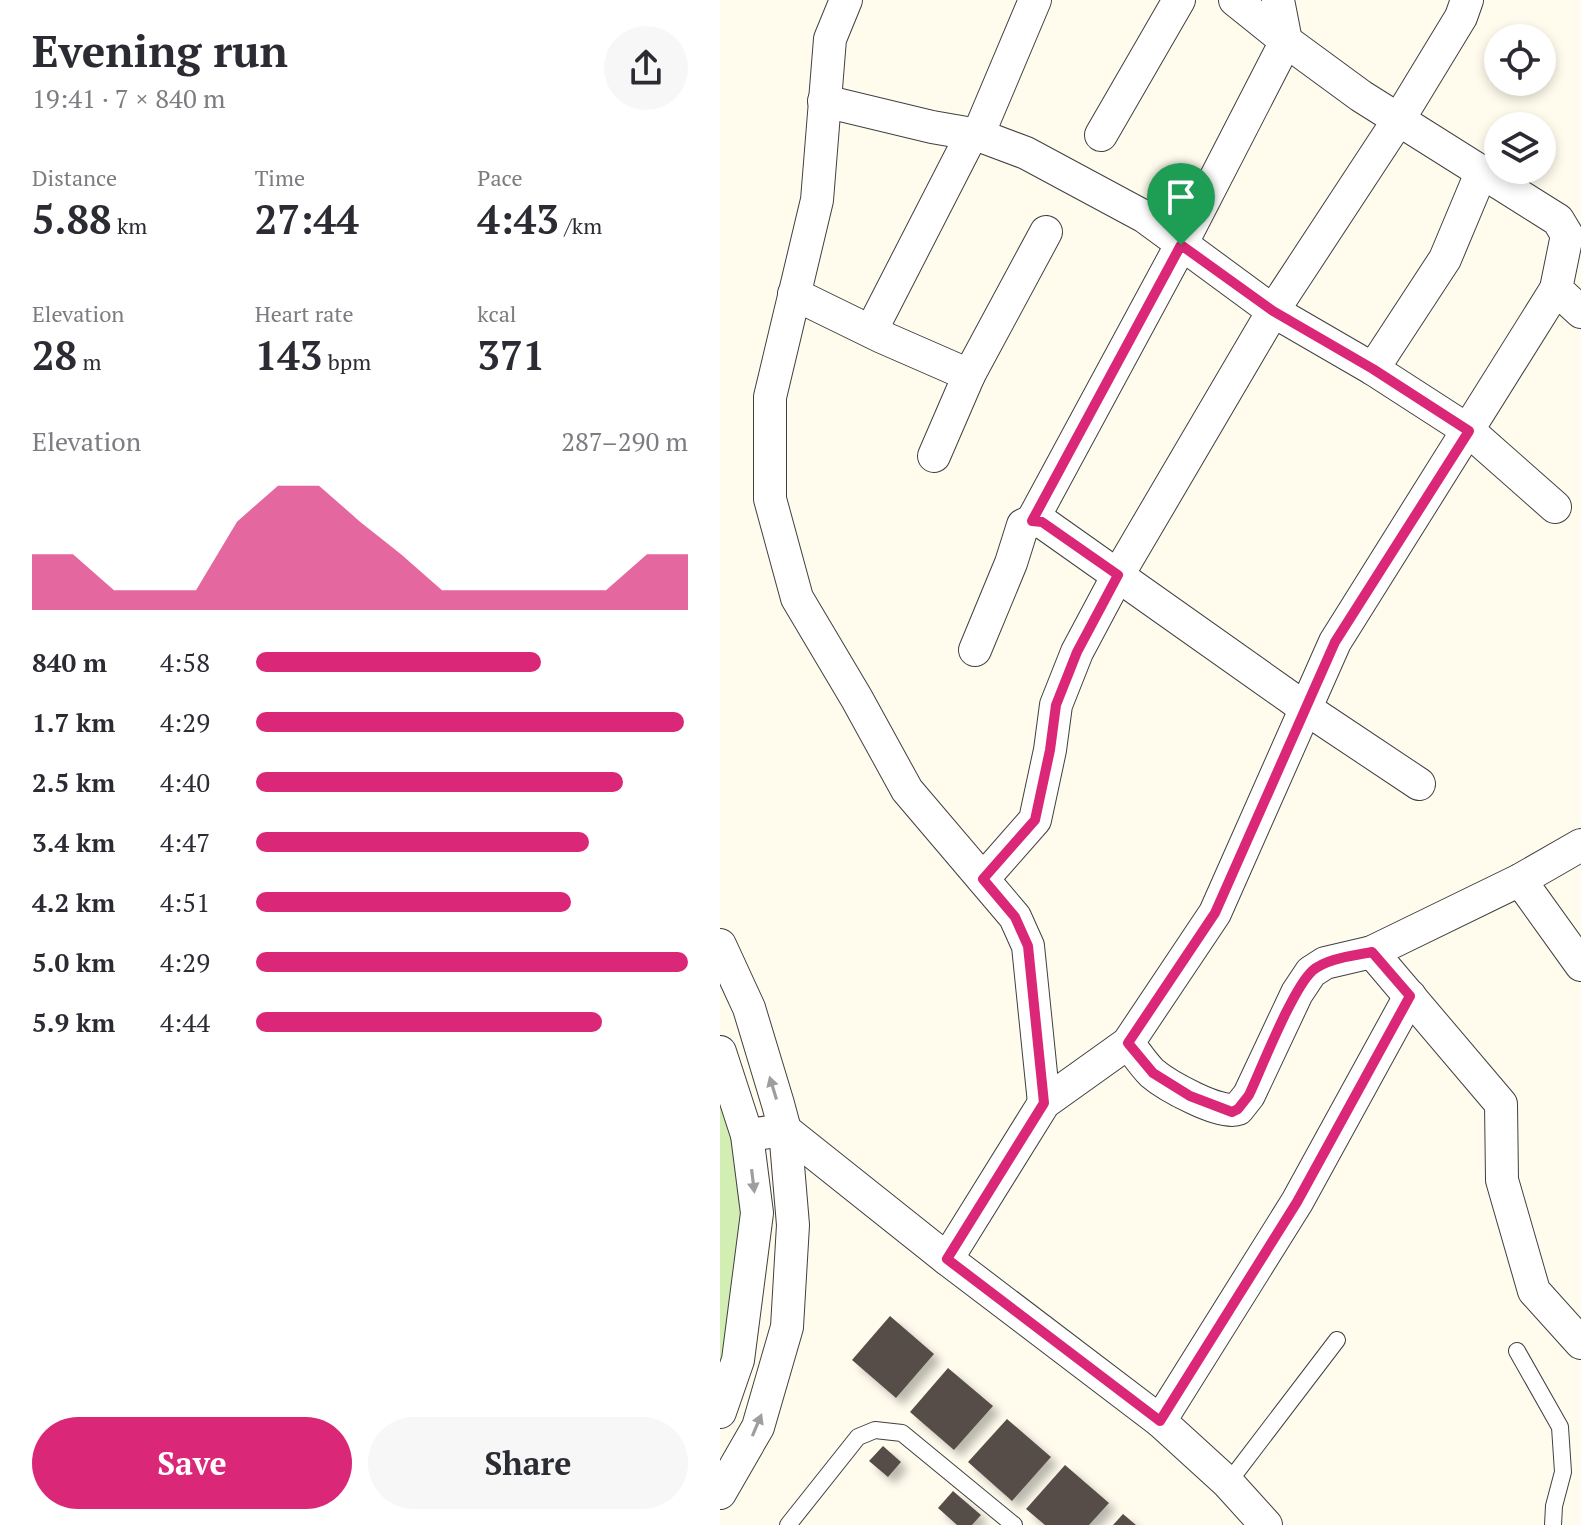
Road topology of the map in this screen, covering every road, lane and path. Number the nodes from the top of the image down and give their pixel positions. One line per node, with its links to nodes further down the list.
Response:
1 (846, 0): 8 (street)
2 (1035, 0): 10 (street)
3 (1179, 0): 11 (street)
4 (1235, 0): 7 (street)
5 (1278, 0): 7 (street)
6 (1467, 0): 9 (street)
7 (1286, 41): 9 (street); 14 (street)
8 (824, 101): 10 (street); 16 (street)
9 (1399, 119): 12 (street); 17 (street)
10 (975, 134): 14 (street); 19 (street)
11 (1101, 135)
12 (1481, 173): 15 (street); 20 (street)
13 (1046, 232): 21 (street)
14 (1181, 245): 17 (street); 25 (street)
15 (1556, 289): 18 (street); 22 (street)
16 (794, 294): 19 (street); 31 (street)
17 (1273, 311): 20 (street); 26 (street)
18 (1581, 312)
19 (871, 331): 21 (street)
20 (1373, 369): 22 (street)
21 (969, 375): 23 (street)
22 (1469, 431): 24 (street); 28 (street)
23 (934, 456)
24 (1555, 507)
25 (1032, 521): 26 (street); 27 (street)
26 (1118, 575): 28 (street); 31 (street)
27 (975, 650)
28 (1305, 708): 29 (street); 37 (street)
29 (1419, 784)
30 (1581, 845): 32 (street)
31 (983, 879): 39 (street)
32 (1520, 880): 34 (street); 35 (street)
33 (720, 945): 40 (street, one-way to 33)
34 (1372, 952): 36 (street); 37 (street)
35 (1581, 965)
36 (1410, 996): 44 (street); 47 (street)
37 (1128, 1043): 39 (street)
38 (720, 1052): 41 (street)
39 (1044, 1103): 42 (street)
40 (785, 1130): 41 (street); 42 (street); 49 (street, one-way to 40)
41 (747, 1135): 46 (street, one-way to 46)
42 (947, 1259): 47 (street)
43 (1337, 1340): 48 (lane)
44 (1581, 1343)
45 (1517, 1351): 53 (lane)
46 (720, 1412)
47 (1160, 1421): 48 (street)
48 (1228, 1483): 52 (street)
49 (720, 1493)
50 (788, 1525): 51 (lane)
51 (1014, 1525)
52 (1266, 1525)
53 (1553, 1525)

